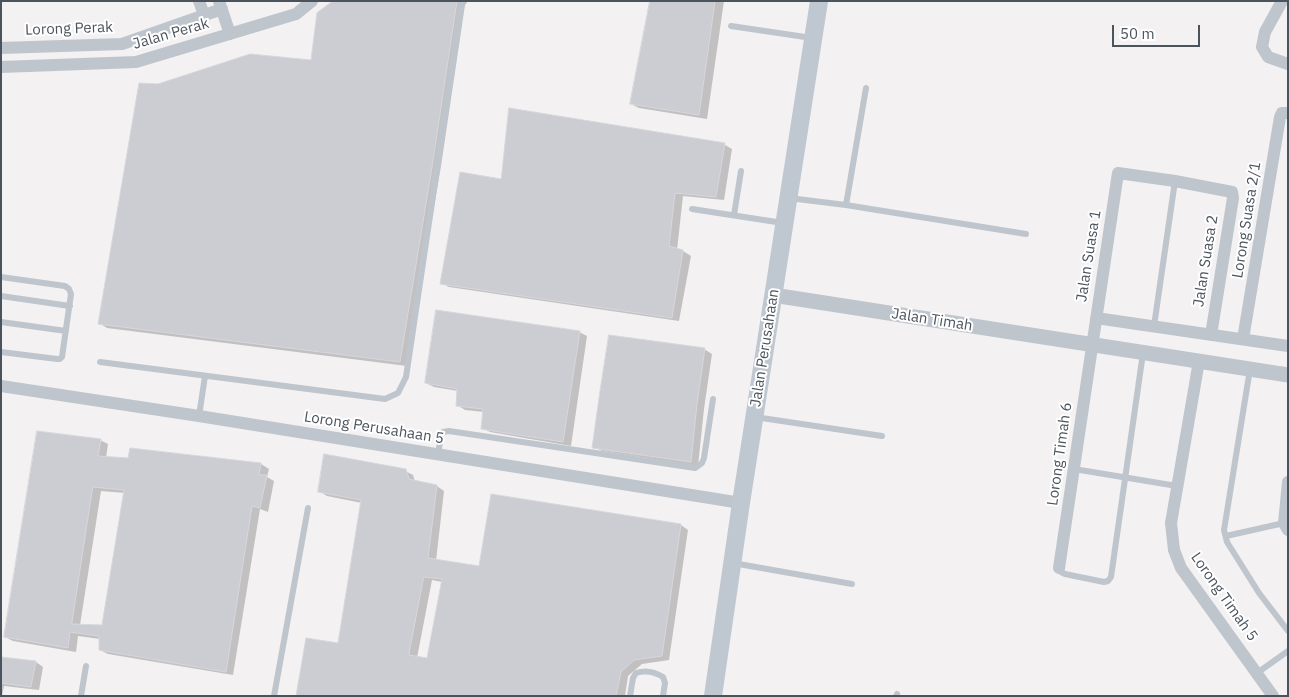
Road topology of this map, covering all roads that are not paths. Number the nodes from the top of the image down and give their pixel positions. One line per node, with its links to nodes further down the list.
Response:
1 (199, 1): 7 (street)
2 (312, 1): 9 (street, Jalan Perak)
3 (462, 1): 42 (lane)
4 (819, 1): 10 (main road, Jalan Perusahaan)
5 (1285, 2): 12 (street)
6 (220, 5): 7 (street, Lorong Perak); 9 (street)
7 (204, 15): 11 (street, Lorong Perak)
8 (731, 26): 10 (lane)
9 (230, 34): 13 (street, Jalan Perak)
10 (813, 39): 18 (main road, Jalan Perusahaan)
11 (1, 48)
12 (1288, 64)
13 (1, 67)
14 (866, 88): 19 (lane)
15 (1288, 113): 33 (street, Lorong Suasa 2/1)
16 (741, 172): 21 (lane)
17 (1175, 182): 28 (street, Jalan Suasa 1); 30 (lane); 32 (street, Jalan Suasa 2)
18 (788, 197): 19 (lane); 22 (main road, Jalan Perusahaan)
19 (846, 205): 23 (lane)
20 (692, 209): 21 (lane)
21 (734, 215): 22 (lane)
22 (784, 223): 25 (main road, Jalan Perusahaan)
23 (1026, 234)
24 (1, 277): 27 (lane)
25 (773, 295): 34 (street, Jalan Timah); 46 (main road, Jalan Perusahaan)
26 (1, 296): 27 (lane)
27 (70, 306): 31 (lane)
28 (1096, 318): 30 (street); 34 (street, Jalan Suasa 1)
29 (1, 322): 31 (lane)
30 (1154, 326): 32 (street)
31 (66, 331): 36 (lane)
32 (1211, 335): 33 (street)
33 (1243, 340): 35 (street)
34 (1092, 345): 37 (street, Jalan Timah); 49 (street, Lorong Timah 6)
35 (1288, 346)
36 (1, 352)
37 (1143, 353): 38 (street, Jalan Timah); 50 (lane)
38 (1199, 361): 40 (street, Jalan Timah); 52 (street, Lorong Timah 5)
39 (100, 362): 42 (lane)
40 (1250, 369): 41 (street, Jalan Timah); 56 (lane)
41 (1288, 375)
42 (205, 376): 45 (lane)
43 (1, 386): 45 (street, Lorong Perusahaan 5)
44 (713, 399): 48 (lane)
45 (199, 416): 48 (street, Lorong Perusahaan 5)
46 (754, 417): 47 (lane); 53 (main road, Jalan Perusahaan)
47 (882, 436)
48 (438, 454): 53 (street, Lorong Perusahaan 5)
49 (1074, 469): 50 (lane); 58 (street, Lorong Timah 6)
50 (1125, 478): 52 (lane); 58 (lane)
51 (1288, 482): 55 (street)
52 (1177, 486): 63 (street, Lorong Timah 5)
53 (741, 503): 57 (main road, Jalan Perusahaan)
54 (308, 508): 65 (lane)
55 (1286, 527): 56 (lane)
56 (1226, 536): 60 (lane)
57 (732, 562): 59 (lane); 68 (main road, Jalan Perusahaan)
58 (1059, 568)
59 (852, 584)
60 (1288, 631)
61 (1288, 651): 63 (lane)
62 (86, 666): 64 (lane)
63 (1257, 673): 69 (street, Lorong Timah 5)
64 (81, 696)
65 (274, 696)
66 (630, 696): 67 (lane)
67 (663, 696)
68 (713, 696)
69 (1273, 696)

